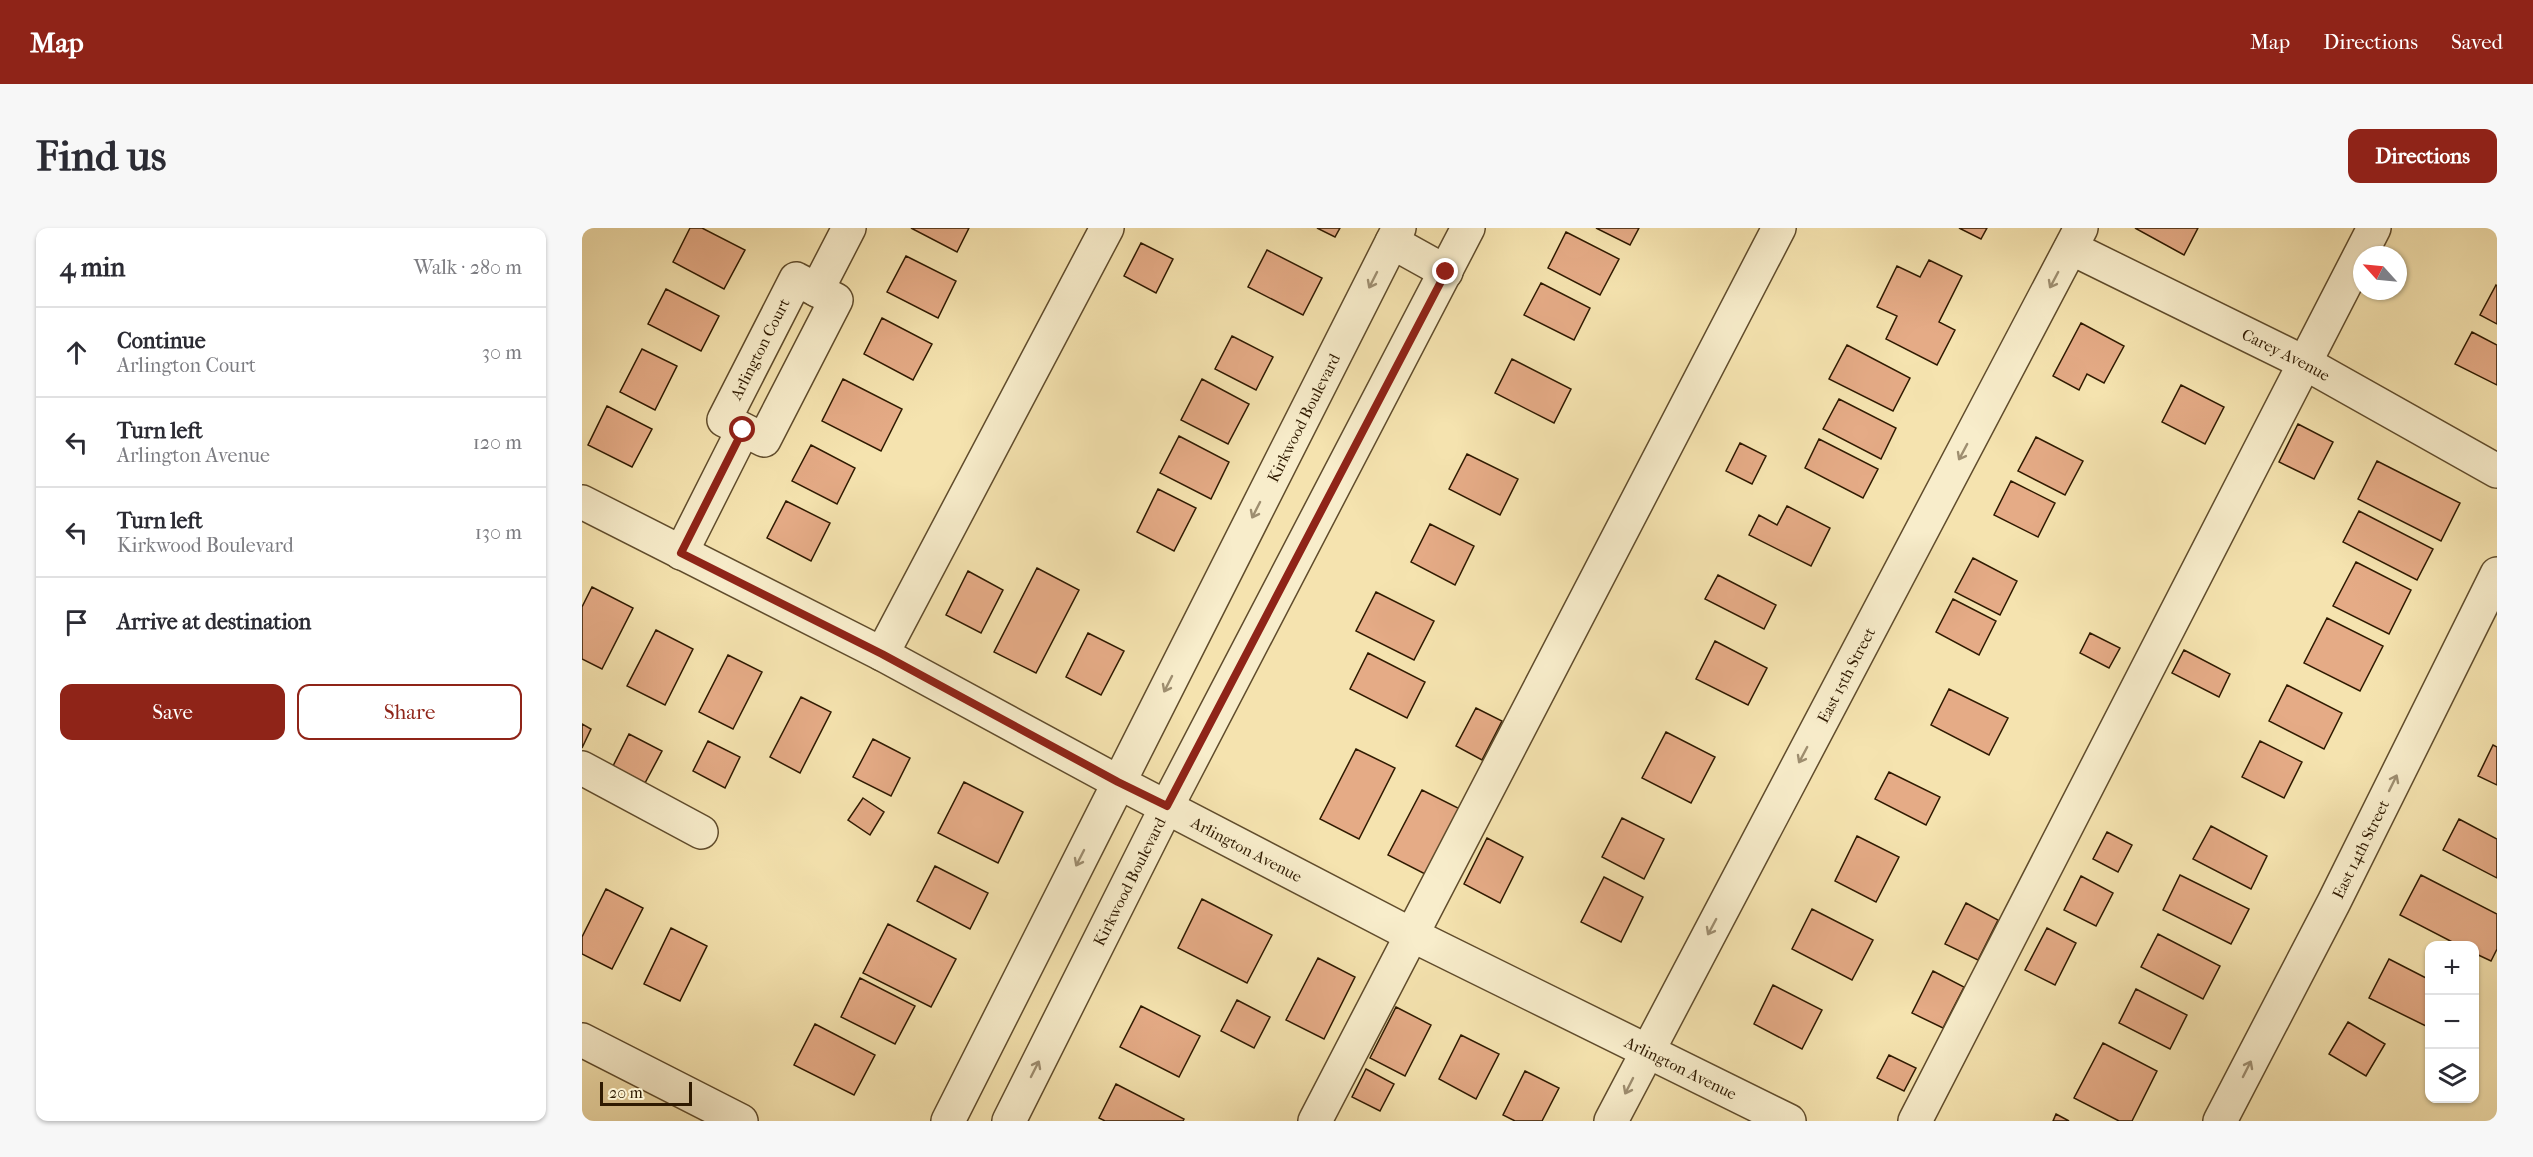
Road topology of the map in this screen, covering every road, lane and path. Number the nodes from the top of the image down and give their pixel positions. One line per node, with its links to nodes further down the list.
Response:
1 (849, 228): 9 (street)
2 (1107, 228): 16 (street)
3 (1468, 228): 8 (street, Kirkwood Boulevard)
4 (1779, 228): 21 (street)
5 (2374, 228): 10 (street)
6 (1395, 235): 8 (street); 18 (street, Kirkwood Boulevard, one-way to 18)
7 (2076, 238): 10 (street, Carey Avenue); 23 (street, East 15th Street, one-way to 23)
8 (1446, 272): 19 (street, Kirkwood Boulevard)
9 (817, 290): 11 (street); 11 (street, Arlington Court)
10 (2305, 363): 12 (street, Carey Avenue); 30 (street)
11 (743, 430): 14 (street)
12 (2497, 471)
13 (582, 502): 14 (street, Arlington Avenue)
14 (681, 553): 16 (street, Arlington Avenue)
15 (2497, 574): 31 (street, East 14th Street, one-way to 15)
16 (882, 654): 18 (street, Arlington Avenue)
17 (582, 768): 20 (street)
18 (1118, 782): 19 (street, Arlington Avenue); 25 (street, Kirkwood Boulevard, one-way to 25)
19 (1167, 806): 21 (street, Arlington Avenue); 26 (street, Kirkwood Boulevard, one-way to 19)
20 (701, 832)
21 (1410, 934): 23 (street, Arlington Avenue); 27 (street)
22 (582, 1040): 24 (street)
23 (1647, 1051): 28 (street, East 15th Street, one-way to 28); 29 (street, Arlington Avenue)
24 (741, 1121)
25 (948, 1121)
26 (1009, 1121)
27 (1315, 1121)
28 (1611, 1121)
29 (1789, 1121)
30 (1915, 1121)
31 (2220, 1121)

